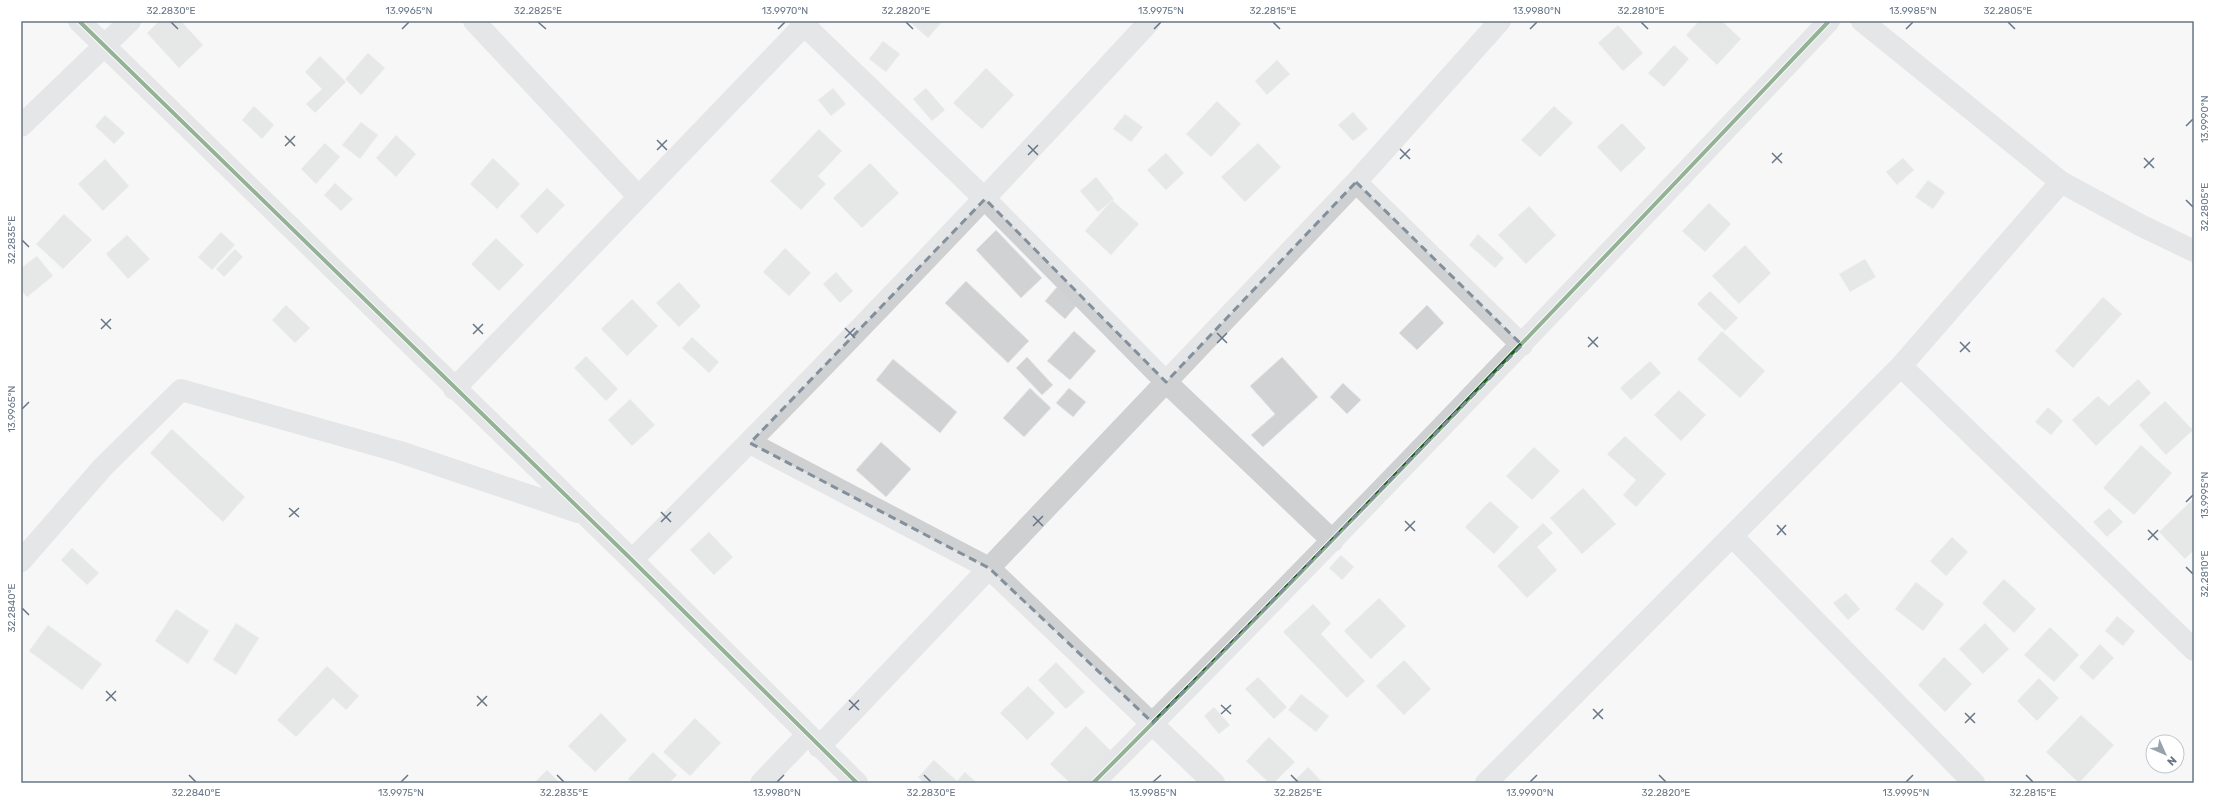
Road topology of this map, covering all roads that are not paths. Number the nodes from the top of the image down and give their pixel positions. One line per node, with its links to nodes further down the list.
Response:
1 (79, 21): 9 (street)
2 (130, 21): 9 (street)
3 (474, 21): 13 (street)
4 (1150, 21): 14 (street)
5 (1500, 21): 11 (street)
6 (1829, 21): 16 (street)
7 (1862, 21): 12 (street)
8 (804, 22): 13 (street); 14 (street)
9 (105, 47): 10 (street); 19 (street)
10 (21, 126)
11 (1356, 182): 16 (street); 18 (street)
12 (2061, 182): 15 (street); 17 (street)
13 (638, 196): 19 (street)
14 (985, 199): 18 (street); 20 (street)
15 (2194, 251)
16 (1522, 345): 23 (street)
17 (1901, 366): 22 (street); 27 (street)
18 (1166, 382): 23 (street); 26 (street)
19 (454, 389): 21 (street)
20 (750, 443): 24 (street); 26 (street)
21 (583, 514): 24 (street); 25 (street)
22 (1732, 536): 34 (street); 35 (street)
23 (1333, 540): 28 (street)
24 (632, 560): 29 (street)
25 (21, 561)
26 (989, 568): 28 (street); 29 (street)
27 (2194, 650)
28 (1153, 723): 32 (street); 33 (street)
29 (813, 741): 30 (street); 31 (street)
30 (761, 783)
31 (857, 783)
32 (1093, 783)
33 (1214, 783)
34 (1486, 783)
35 (1974, 783)

